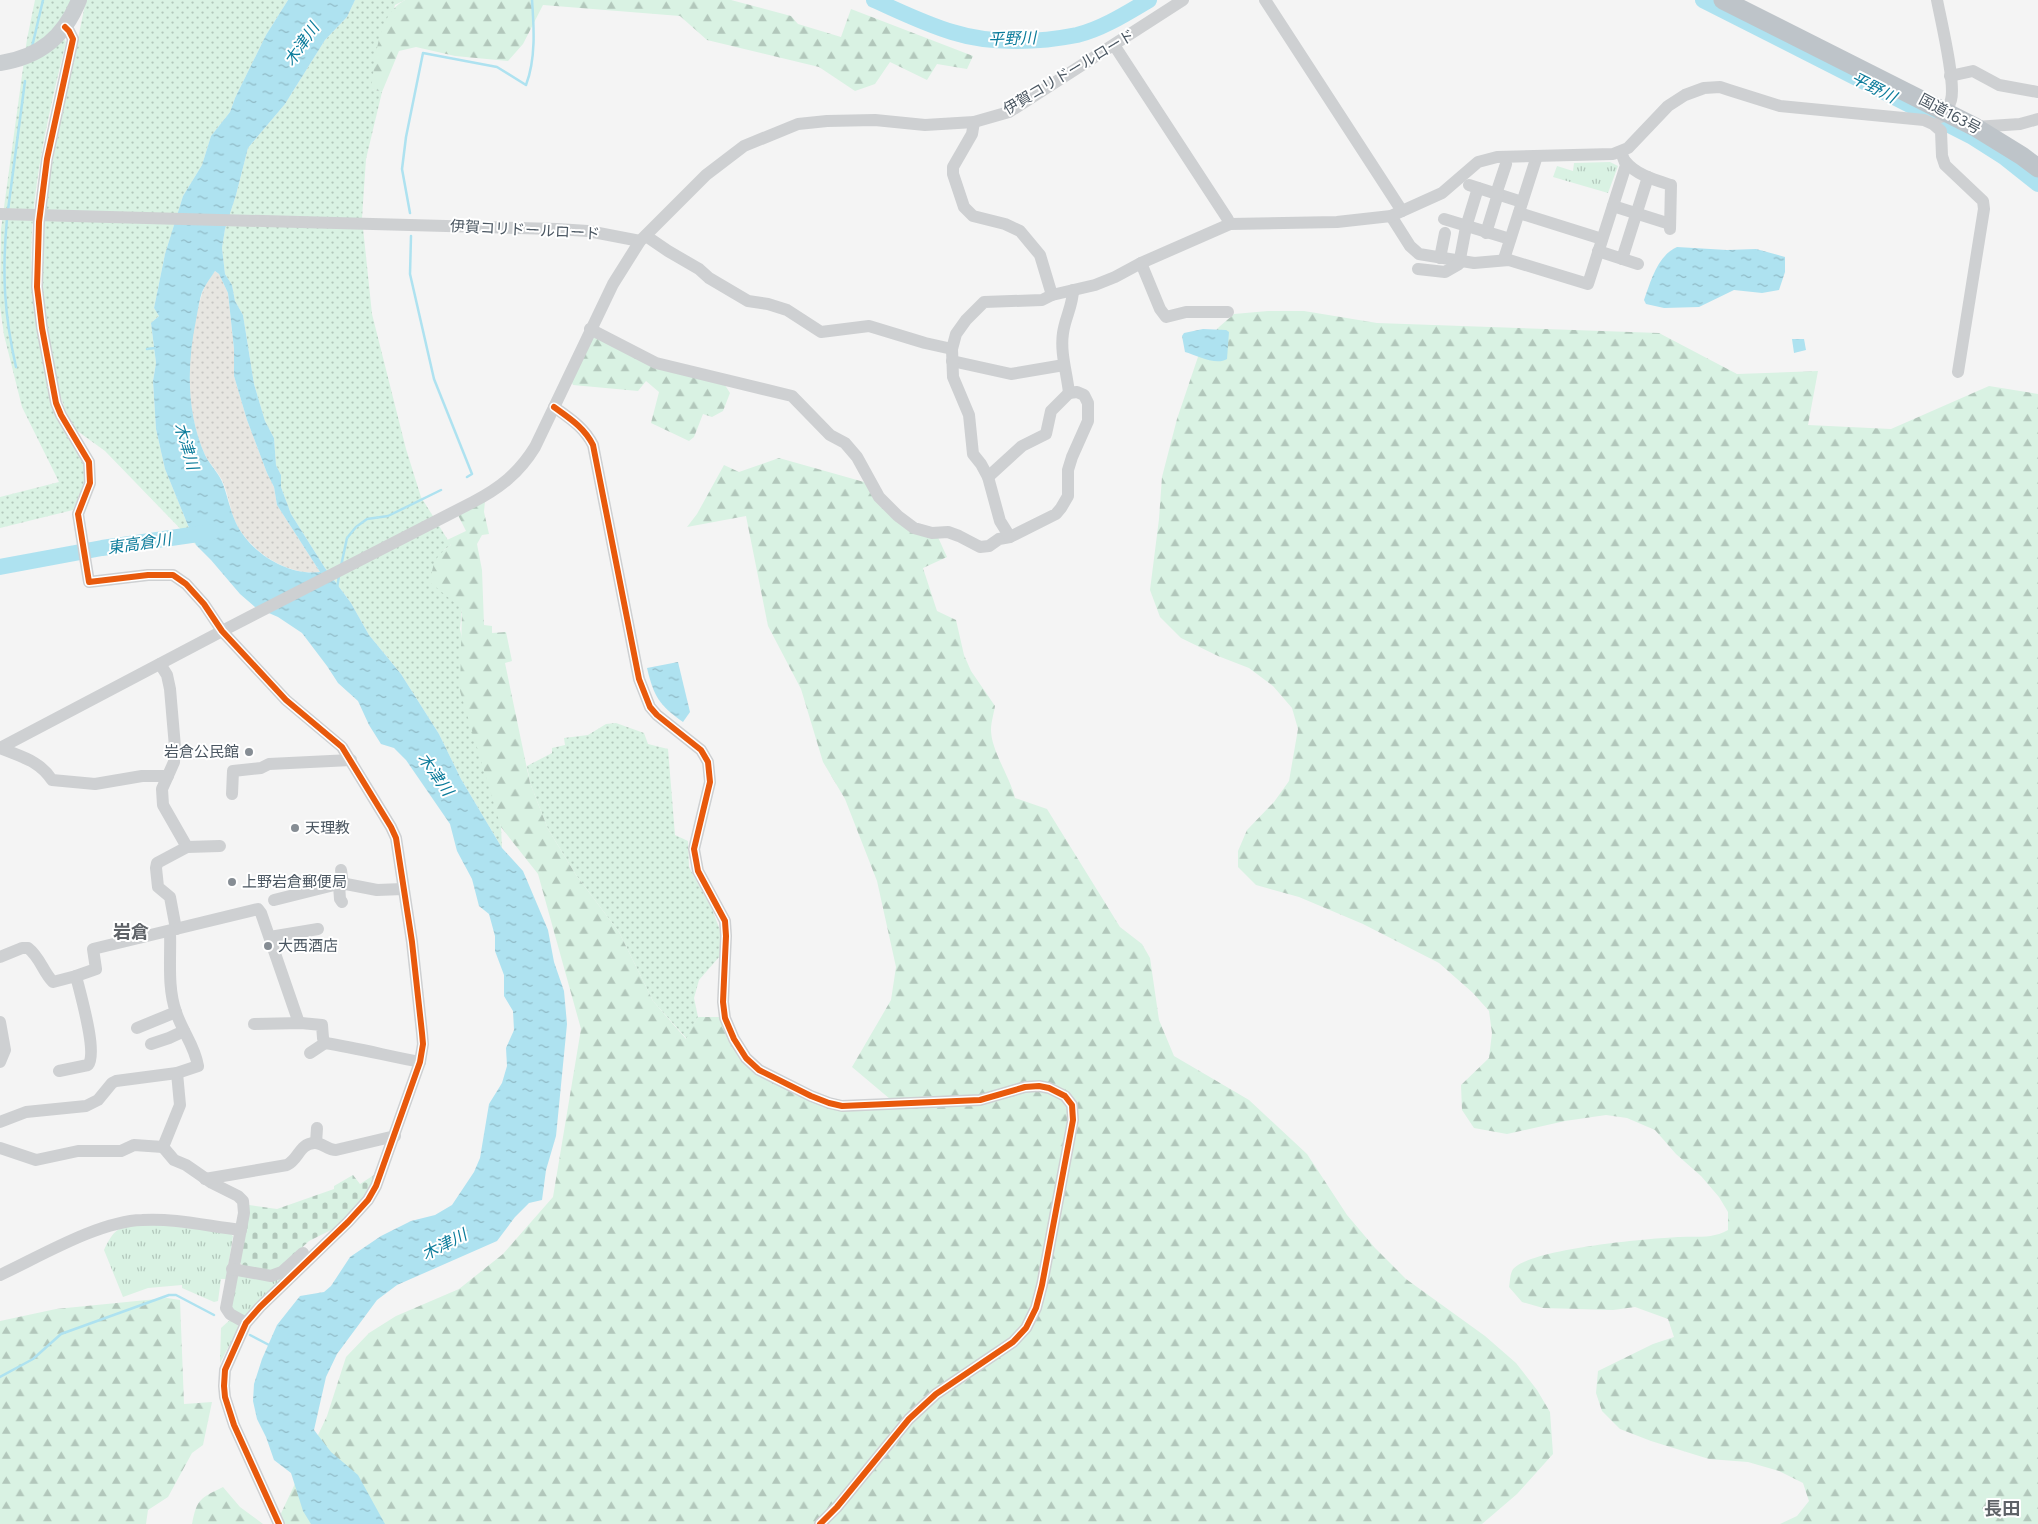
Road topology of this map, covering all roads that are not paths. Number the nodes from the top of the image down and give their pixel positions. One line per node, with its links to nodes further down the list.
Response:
1 (79, 0): 6 (main road)
2 (1265, 0): 24 (street)
3 (1723, 0): 11 (highway, 国道163号)
4 (1937, 0): 9 (street)
5 (1180, 1): 7 (street, 伊賀コリドールロード)
6 (65, 27): 8 (main road); 53 (street)
7 (1114, 45): 13 (street, 伊賀コリドールロード); 27 (street)
8 (0, 63)
9 (1950, 76): 10 (street); 11 (street)
10 (2038, 92)
11 (1940, 118): 14 (highway, 国道163号); 16 (street); 48 (street)
12 (2038, 119): 14 (street)
13 (974, 122): 31 (street, 伊賀コリドールロード); 43 (street)
14 (1975, 126): 18 (highway, 国道163号)
15 (1537, 156): 16 (street); 22 (street); 24 (street)
16 (1623, 157): 19 (street); 21 (street)
17 (1506, 164): 20 (street)
18 (2038, 168)
19 (1648, 177): 25 (street); 25 (street)
20 (1497, 194): 22 (street); 28 (street); 30 (street)
21 (1613, 206): 25 (street); 32 (street)
22 (1520, 207): 32 (street); 33 (street)
23 (0, 214): 31 (street, 伊賀コリドールロード)
24 (1397, 214): 27 (street); 35 (street)
25 (1637, 214): 37 (street)
26 (1444, 219): 28 (street)
27 (1230, 224): 39 (street)
28 (1466, 227): 30 (street); 38 (street)
29 (1445, 233): 35 (street)
30 (1486, 233): 33 (street)
31 (643, 238): 45 (street); 46 (street)
32 (1602, 238): 34 (street)
33 (1510, 239): 36 (street)
34 (1598, 251): 36 (street); 37 (street)
35 (1440, 258): 38 (street)
36 (1504, 259): 38 (street)
37 (1622, 259): 40 (street)
38 (1461, 261): 41 (street)
39 (1141, 263): 42 (street); 44 (street)
40 (1638, 264)
41 (1418, 269)
42 (1073, 290): 43 (street); 47 (street)
43 (1052, 295): 46 (street)
44 (1228, 312)
45 (590, 329): 50 (street); 52 (street)
46 (952, 355): 47 (street); 51 (street)
47 (1064, 365): 49 (street)
48 (1958, 372)
49 (1069, 393): 51 (street); 52 (street)
50 (554, 406): 53 (street); 99 (street)
51 (988, 477): 52 (street)
52 (1010, 537)
53 (224, 630): 54 (street); 56 (street)
54 (160, 664): 55 (street); 57 (street)
55 (0, 748): 57 (street)
56 (351, 760): 58 (street); 61 (street)
57 (168, 776): 60 (street)
58 (232, 794)
59 (220, 846): 60 (street)
60 (187, 847): 68 (street)
61 (398, 857): 62 (street); 65 (street)
62 (385, 858)
63 (341, 870): 64 (street)
64 (341, 885): 65 (street); 66 (street); 67 (street)
65 (403, 888): 83 (street)
66 (274, 900)
67 (342, 902)
68 (173, 930): 70 (street); 72 (street); 73 (street)
69 (318, 930): 70 (street)
70 (270, 937): 75 (street)
71 (0, 957): 72 (street)
72 (76, 976): 84 (street)
73 (176, 1012): 77 (street); 78 (street)
74 (0, 1022): 82 (street)
75 (298, 1023): 76 (street); 79 (street)
76 (254, 1024)
77 (137, 1028)
78 (184, 1031): 80 (street); 85 (street)
79 (325, 1043): 81 (street); 83 (street)
80 (152, 1044)
81 (310, 1053)
82 (0, 1062)
83 (420, 1062): 88 (street)
84 (60, 1071)
85 (177, 1073): 86 (street); 90 (street)
86 (0, 1122)
87 (317, 1128): 89 (street)
88 (395, 1136): 89 (street); 94 (street)
89 (316, 1143): 92 (street)
90 (163, 1147): 91 (street); 92 (street)
91 (0, 1148)
92 (206, 1179): 93 (street)
93 (241, 1230): 95 (street); 96 (street)
94 (329, 1238): 95 (street); 97 (street)
95 (232, 1269): 97 (street)
96 (0, 1275)
97 (246, 1323): 98 (street)
98 (279, 1524)
99 (820, 1524)

